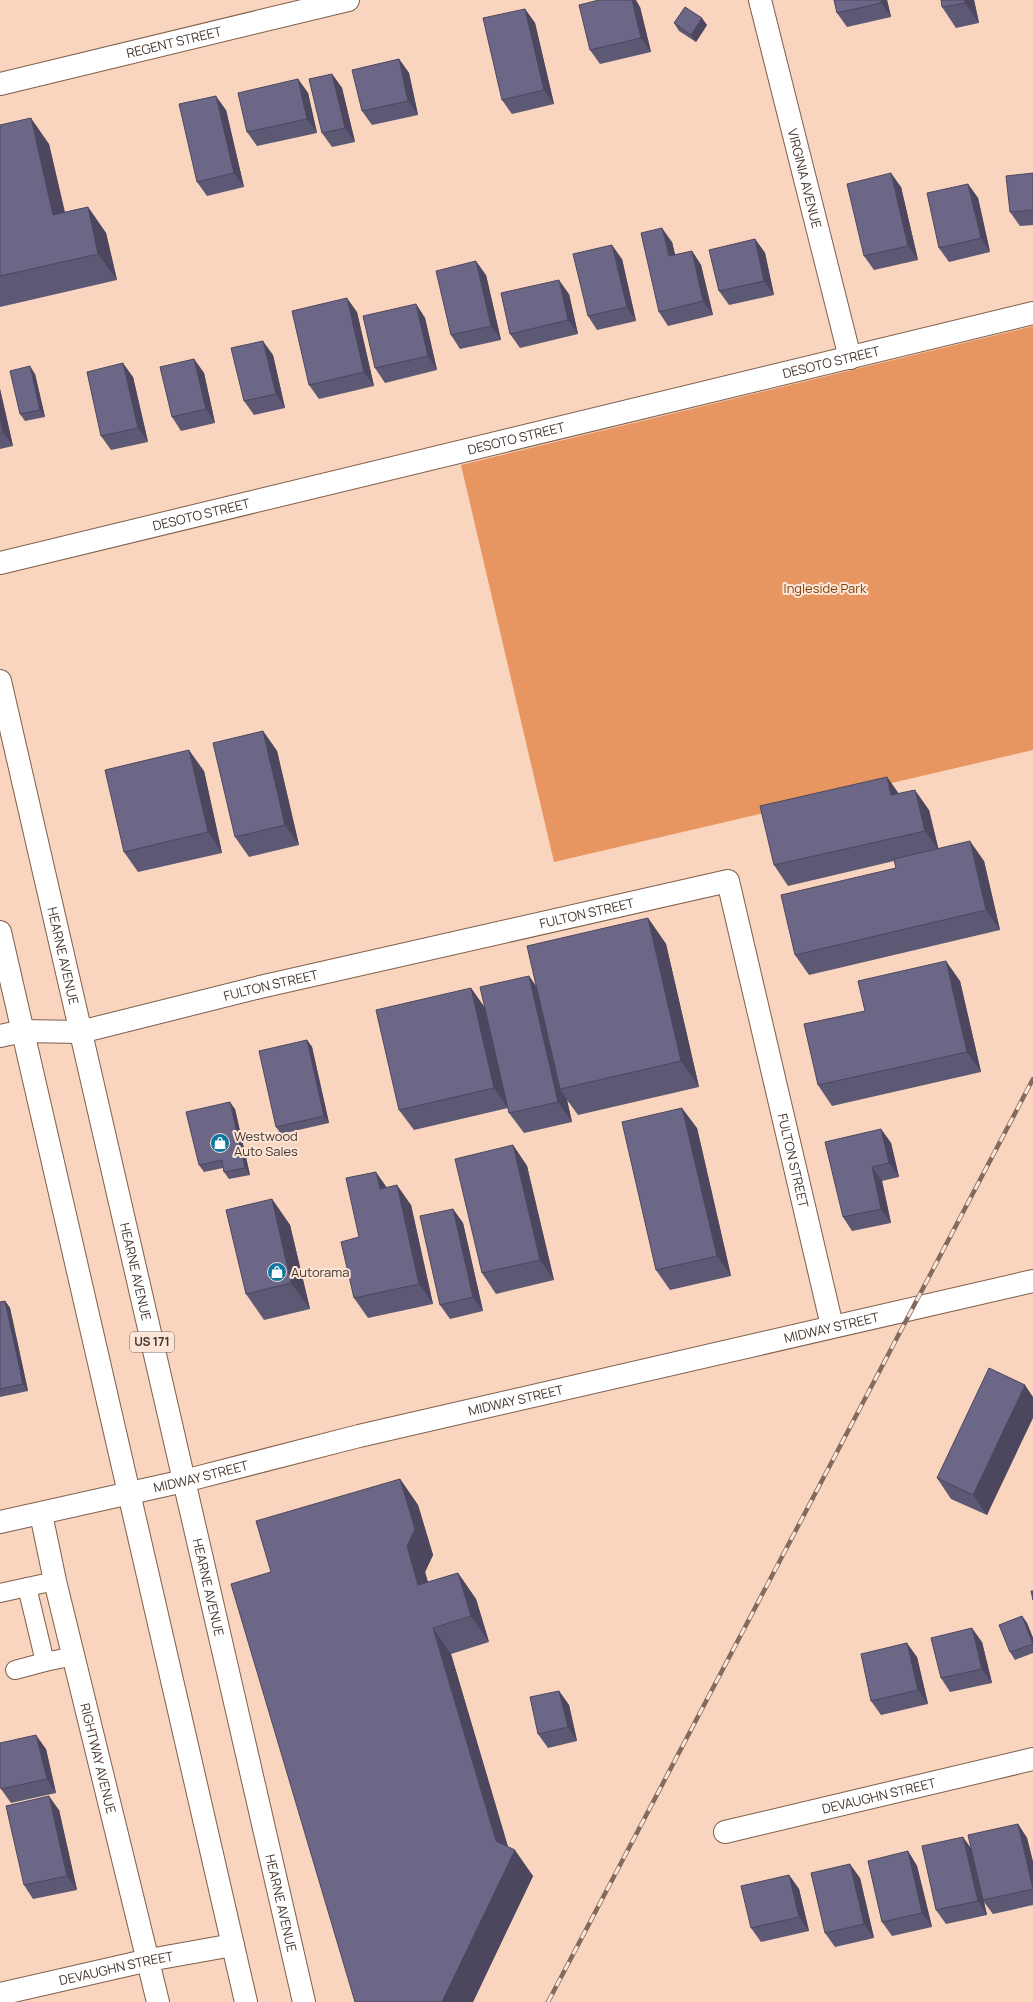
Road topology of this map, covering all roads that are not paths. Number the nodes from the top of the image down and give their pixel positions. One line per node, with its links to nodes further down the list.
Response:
1 (348, 0): 3 (street, REGENT STREET)
2 (760, 0): 5 (street, VIRGINIA AVENUE)
3 (0, 84)
4 (1033, 313): 5 (street, DESOTO STREET)
5 (850, 358): 6 (street, DESOTO STREET)
6 (0, 563)
7 (0, 681): 10 (street, HEARNE AVENUE / US 171)
8 (0, 932): 9 (street)
9 (23, 1031): 10 (street, FULTON STREET); 11 (street, FULTON STREET); 15 (street)
10 (80, 1032): 13 (street, FULTON STREET); 14 (street, HEARNE AVENUE / US 171)
11 (0, 1036)
12 (1033, 1281): 13 (street, MIDWAY STREET)
13 (832, 1326): 14 (street, MIDWAY STREET)
14 (184, 1482): 15 (street, MIDWAY STREET); 31 (street, HEARNE AVENUE / US 171)
15 (129, 1494): 16 (street, MIDWAY STREET); 26 (street)
16 (41, 1514): 17 (street, MIDWAY STREET); 18 (street, RIGHTWAY AVENUE)
17 (0, 1522)
18 (55, 1581): 19 (lane); 21 (street, RIGHTWAY AVENUE)
19 (27, 1587): 20 (lane); 22 (lane)
20 (0, 1593)
21 (74, 1656): 22 (lane); 27 (street, RIGHTWAY AVENUE)
22 (45, 1662): 23 (lane)
23 (15, 1670)
24 (1033, 1759): 25 (street, DEVAUGHN STREET)
25 (725, 1832)
26 (233, 1945): 27 (street, DEVAUGHN STREET); 30 (street)
27 (149, 1960): 28 (street, DEVAUGHN STREET); 29 (street, RIGHTWAY AVENUE)
28 (0, 1994)
29 (158, 2002)
30 (246, 2002)
31 (304, 2002)

